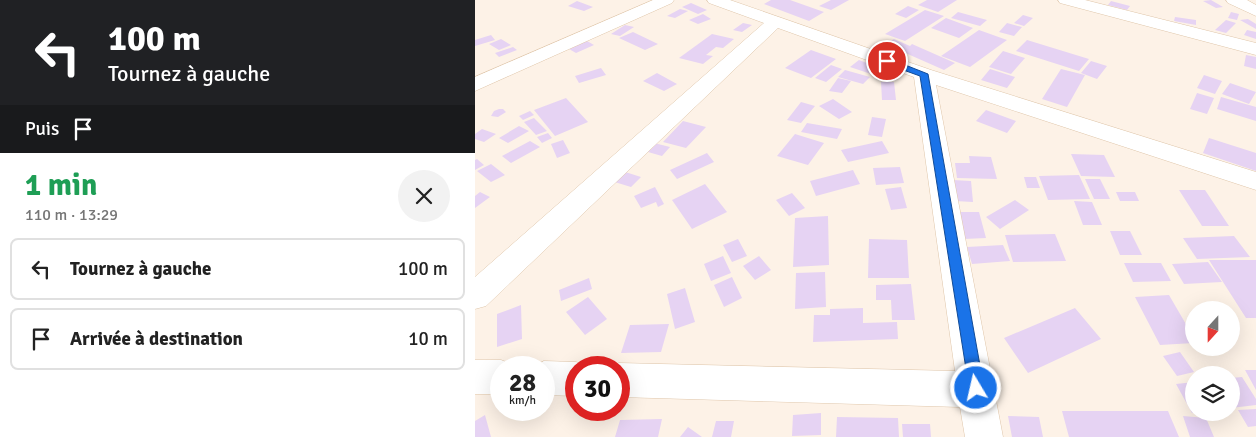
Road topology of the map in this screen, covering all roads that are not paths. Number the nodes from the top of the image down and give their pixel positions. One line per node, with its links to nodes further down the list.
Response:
1 (666, 0): 9 (street)
2 (715, 0): 6 (street)
3 (1066, 0): 7 (street)
4 (1235, 0): 5 (street)
5 (1256, 11)
6 (775, 21): 8 (street); 11 (street)
7 (1256, 49)
8 (924, 74): 10 (street); 15 (street)
9 (475, 85)
10 (1251, 184)
11 (475, 296)
12 (475, 377): 13 (street)
13 (490, 377)
14 (630, 380): 15 (street)
15 (976, 388): 16 (street)
16 (984, 437)

